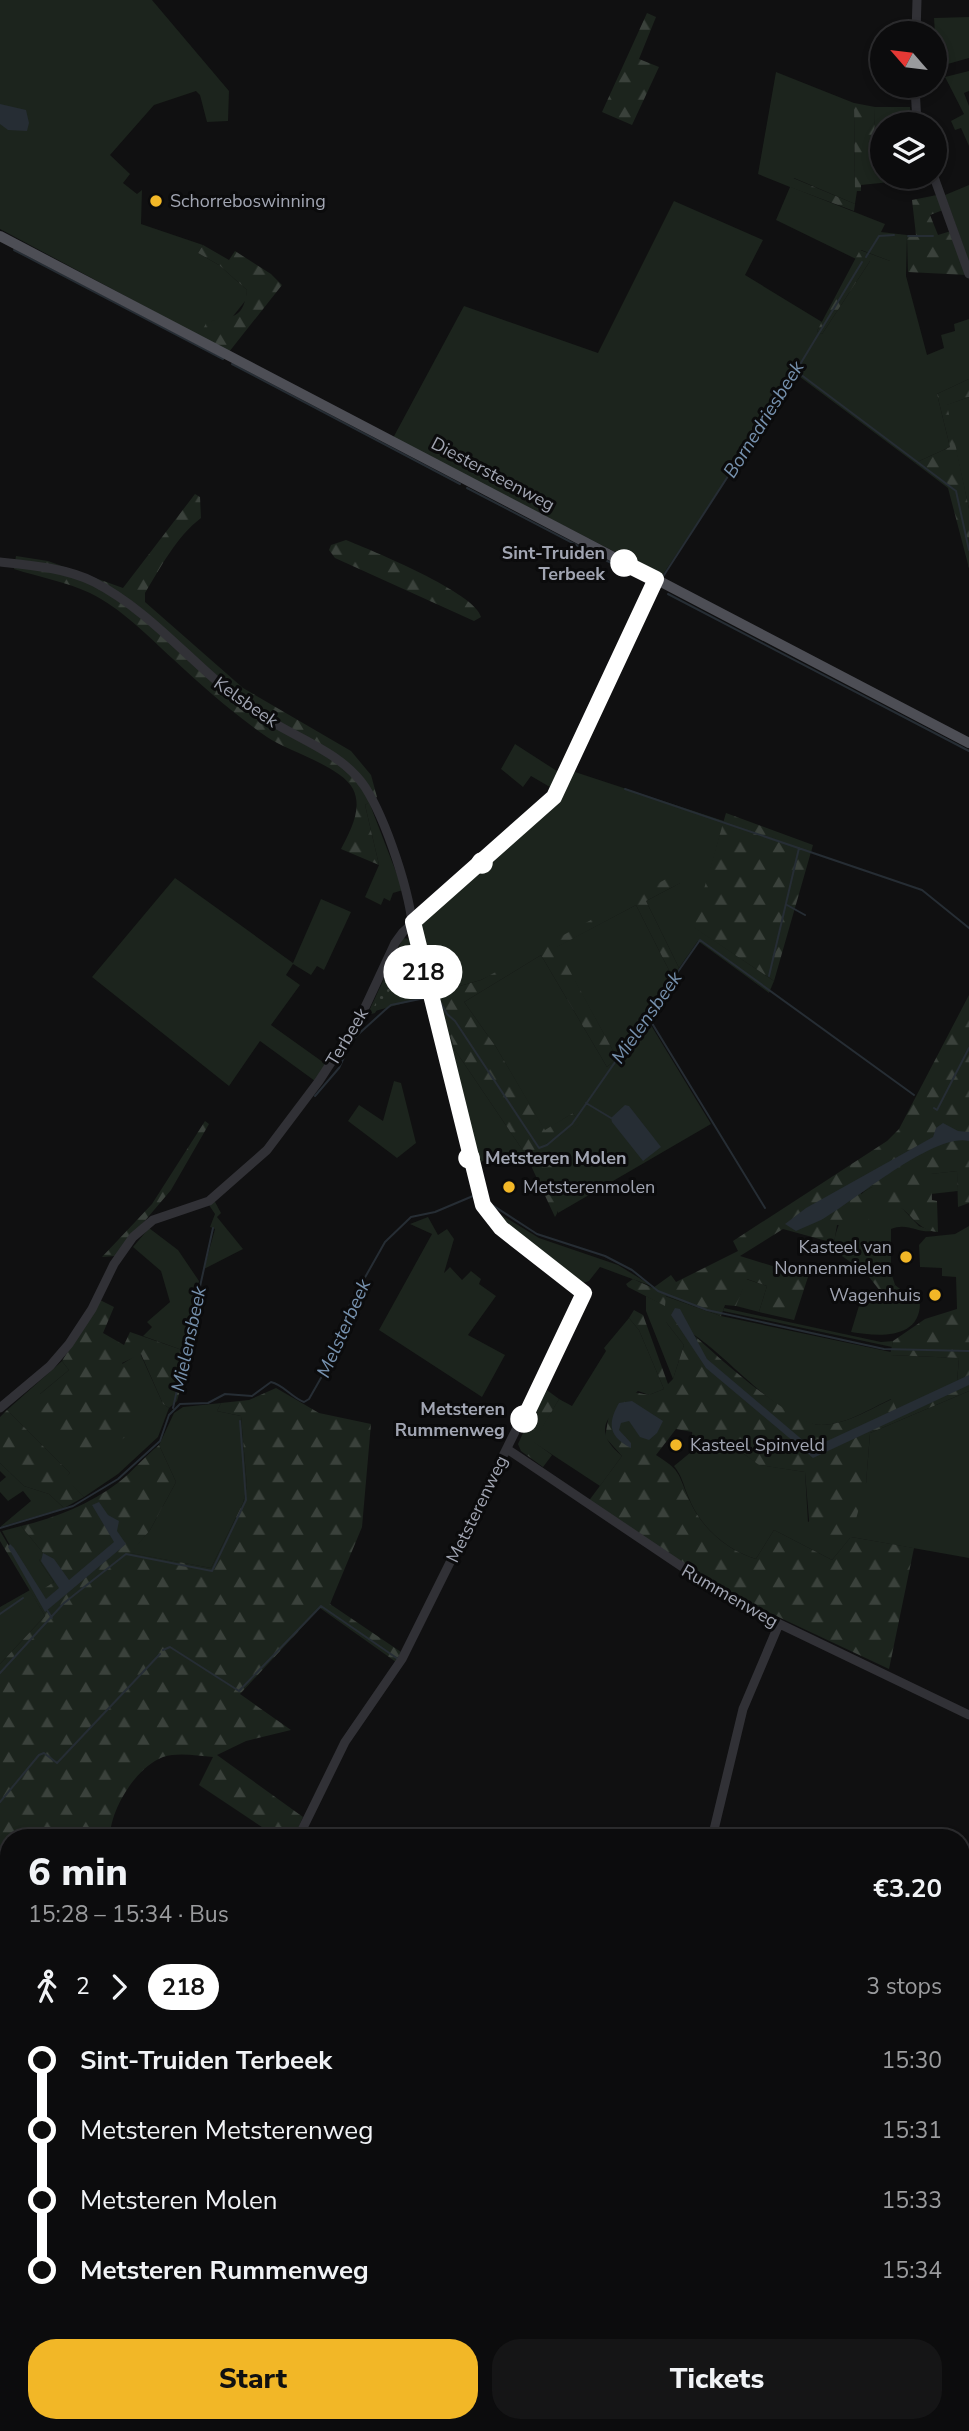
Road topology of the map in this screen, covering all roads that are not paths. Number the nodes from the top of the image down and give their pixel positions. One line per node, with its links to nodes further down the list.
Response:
1 (917, 0): 2 (street)
2 (916, 21)
3 (938, 189): 5 (street)
4 (0, 236): 7 (main road, Diestersteenweg)
5 (969, 274)
6 (0, 562): 9 (street, Kelsbeek)
7 (656, 579): 8 (main road, Diestersteenweg); 9 (street, Terbeek)
8 (969, 743)
9 (413, 922): 10 (street, Terbeek); 11 (street, Metsterenweg)
10 (0, 1408)
11 (507, 1449): 12 (street, Rummenweg); 14 (street, Metsterenweg)
12 (779, 1624): 13 (street, Rummenweg); 15 (street)
13 (969, 1715)
14 (302, 1829)
15 (714, 1829)

